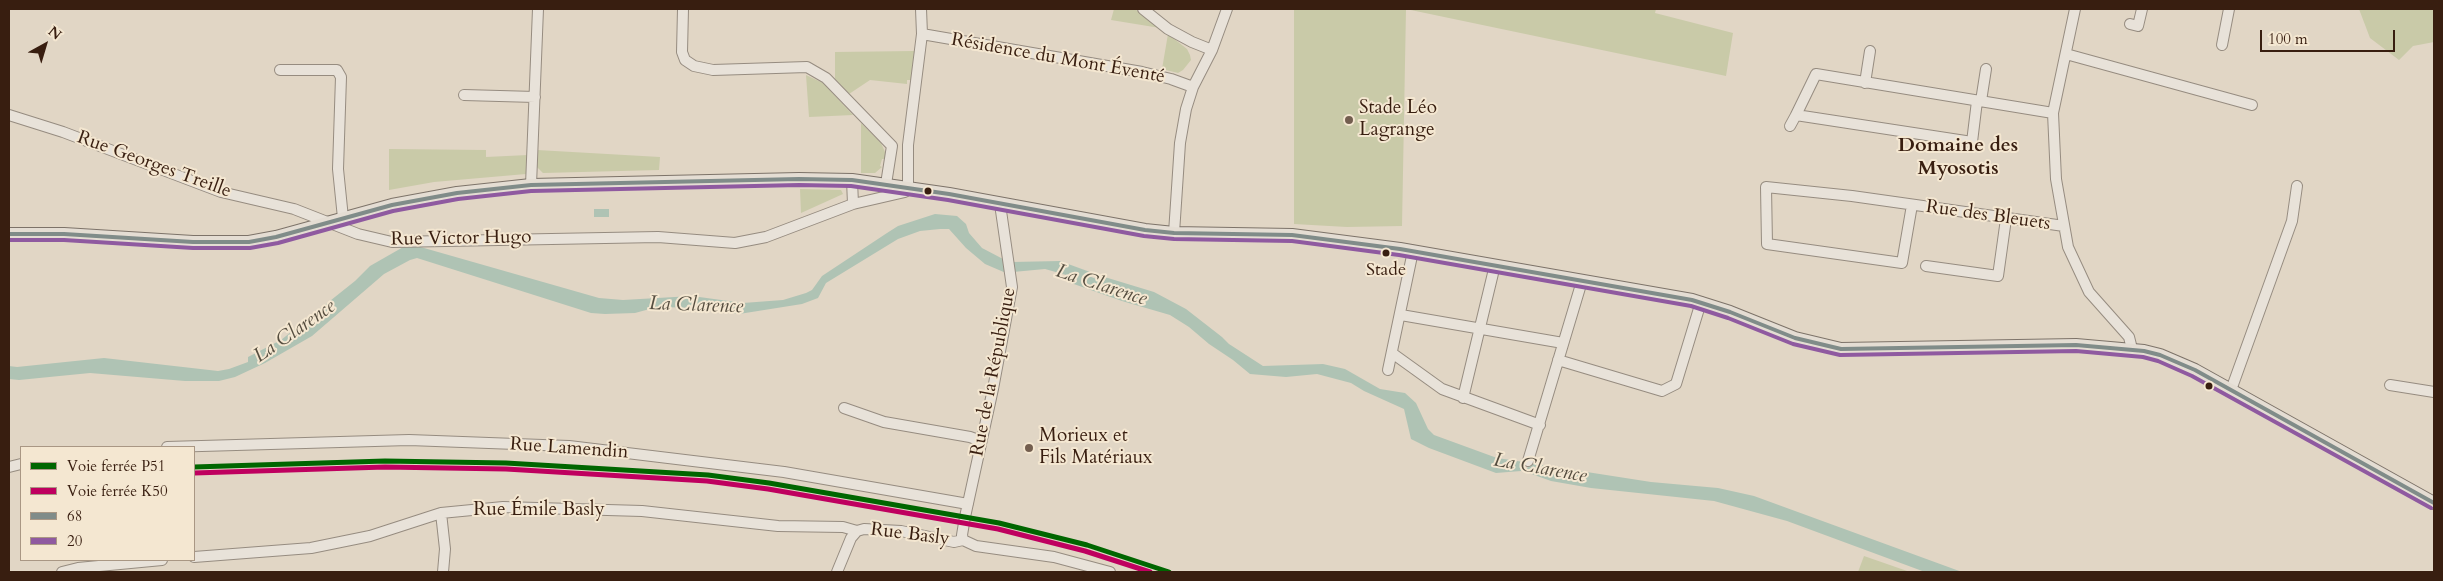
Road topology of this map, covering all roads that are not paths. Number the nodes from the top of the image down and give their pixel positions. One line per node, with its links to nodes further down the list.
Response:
1 (538, 9): 20 (street)
2 (683, 9): 28 (street)
3 (921, 9): 10 (street)
4 (1143, 9): 12 (street)
5 (1227, 9): 12 (street, Résidence du Mont Éventé)
6 (2076, 9): 14 (street)
7 (2142, 9): 9 (street)
8 (2230, 9): 11 (street)
9 (2130, 24)
10 (922, 34): 18 (street, Résidence du Mont Éventé); 27 (street)
11 (2222, 45)
12 (1212, 50): 18 (street, Résidence du Mont Éventé)
13 (1870, 51): 17 (street)
14 (2066, 54): 22 (street); 23 (street)
15 (1986, 69): 21 (street)
16 (280, 70): 37 (street)
17 (1866, 82): 21 (street); 25 (street)
18 (1193, 87): 41 (street, Résidence du Mont Éventé)
19 (464, 95): 20 (street)
20 (535, 97): 31 (street)
21 (1979, 101): 23 (street); 25 (street)
22 (2252, 105)
23 (2053, 113): 40 (street)
24 (9, 115): 39 (street, Rue Georges Treille)
25 (1796, 115): 26 (street)
26 (1790, 126)
27 (908, 145): 28 (street); 33 (street)
28 (892, 146): 30 (street)
29 (852, 180): 30 (main road); 31 (main road); 34 (street)
30 (886, 184): 33 (main road)
31 (531, 185): 37 (main road)
32 (2297, 186): 56 (street)
33 (908, 187): 34 (street, Rue Victor Hugo); 35 (main road)
34 (853, 204): 39 (street, Rue Victor Hugo)
35 (1000, 204): 41 (main road); 61 (street, Rue de la République)
36 (1912, 205): 36 (street, Rue des Bleuets); 38 (street, Rue des Bleuets)
37 (342, 218): 39 (main road)
38 (2006, 219): 40 (street, Rue des Bleuets); 45 (street)
39 (328, 222): 42 (main road)
40 (2064, 226): 51 (street)
41 (1174, 233): 43 (main road)
42 (9, 234)
43 (1413, 251): 44 (main road); 48 (street)
44 (1495, 266): 46 (main road); 49 (street)
45 (1926, 266)
46 (1582, 281): 47 (main road); 50 (street)
47 (1701, 302): 51 (main road); 53 (street)
48 (1401, 315): 49 (street); 52 (street)
49 (1478, 328): 50 (street); 58 (street)
50 (1564, 343): 53 (street)
51 (2132, 349): 56 (main road)
52 (1392, 353): 54 (street); 58 (street)
53 (1558, 360): 60 (street)
54 (1388, 370)
55 (2390, 385): 57 (street)
56 (2232, 390): 64 (main road)
57 (2434, 392)
58 (1463, 398): 60 (street)
59 (844, 408): 61 (street)
60 (1540, 425): 63 (street)
61 (981, 441): 65 (street, Rue de la République)
62 (195, 446): 65 (street, Rue Lamendin)
63 (1528, 461)
64 (2434, 503)
65 (968, 504): 68 (street, Rue de la République)
66 (441, 513): 67 (street, Rue Émile Basly); 69 (street, Rue Émile Basly); 72 (street)
67 (857, 531): 68 (street, Rue Basly); 73 (street)
68 (963, 540): 74 (street, Rue Basly)
69 (195, 557)
70 (152, 561): 71 (street)
71 (62, 572)
72 (443, 572)
73 (837, 572)
74 (1110, 572)

